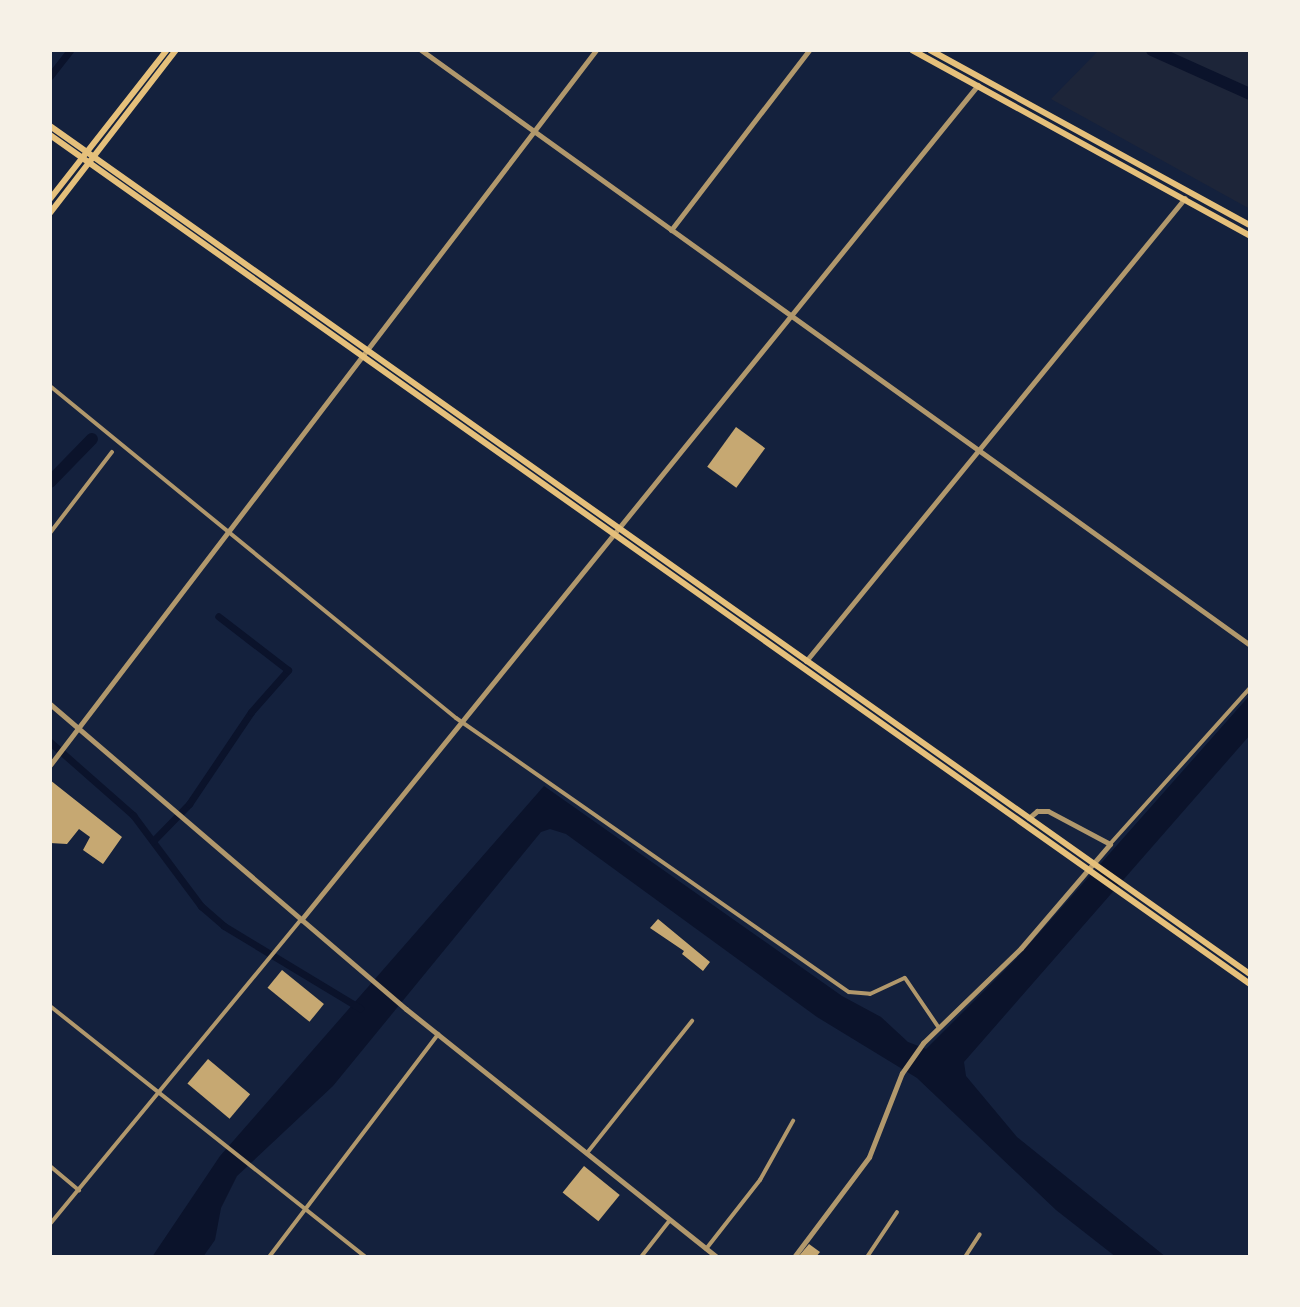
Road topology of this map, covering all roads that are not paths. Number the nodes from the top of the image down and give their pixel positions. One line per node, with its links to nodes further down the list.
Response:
1 (167, 50): 13 (main road)
2 (176, 50): 13 (main road)
3 (421, 50): 11 (street)
4 (596, 50): 11 (street)
5 (809, 50): 19 (street)
6 (912, 50): 9 (main road)
7 (930, 50): 8 (main road)
8 (983, 79): 9 (street); 14 (main road)
9 (977, 86): 16 (main road); 21 (street)
10 (50, 126): 13 (main road)
11 (533, 131): 19 (street); 22 (street)
12 (50, 135): 13 (main road)
13 (88, 157): 15 (main road); 17 (main road); 22 (main road)
14 (1190, 192): 16 (street); 18 (main road)
15 (50, 199)
16 (1184, 200): 20 (main road); 24 (street)
17 (50, 213)
18 (1250, 225)
19 (671, 230): 21 (street)
20 (1250, 236)
21 (791, 317): 24 (street); 27 (street)
22 (368, 355): 26 (street); 27 (main road)
23 (50, 386): 26 (street)
24 (978, 451): 29 (street); 30 (street)
25 (112, 452): 28 (street)
26 (232, 530): 34 (street); 35 (street)
27 (616, 531): 30 (main road); 31 (main road); 34 (street)
28 (50, 533)
29 (1248, 644)
30 (806, 660): 31 (street); 37 (main road)
31 (800, 668): 39 (main road)
32 (1250, 688): 38 (street)
33 (50, 704): 35 (street)
34 (461, 721): 41 (street); 46 (street)
35 (78, 729): 36 (street); 41 (street)
36 (50, 765)
37 (1029, 818): 38 (street); 39 (main road)
38 (1110, 844): 46 (street)
39 (1080, 859): 40 (main road)
40 (1138, 899): 42 (main road); 43 (main road)
41 (301, 920): 47 (street); 48 (street)
42 (1250, 974)
43 (1250, 984)
44 (50, 1006): 48 (street)
45 (692, 1021): 50 (street)
46 (939, 1028): 65 (street)
47 (438, 1034): 50 (street); 53 (street)
48 (159, 1095): 52 (street); 53 (street)
49 (793, 1121): 58 (street)
50 (587, 1153): 55 (street)
51 (50, 1166): 52 (street)
52 (79, 1190): 56 (street)
53 (305, 1210): 59 (street); 62 (street)
54 (897, 1212): 66 (street)
55 (670, 1220): 58 (street); 63 (street)
56 (50, 1224)
57 (980, 1234): 67 (street)
58 (706, 1249): 64 (street)
59 (273, 1252): 60 (street); 61 (street)
60 (269, 1257)
61 (280, 1257)
62 (365, 1257)
63 (641, 1257)
64 (717, 1257)
65 (794, 1257)
66 (867, 1257)
67 (965, 1257)

